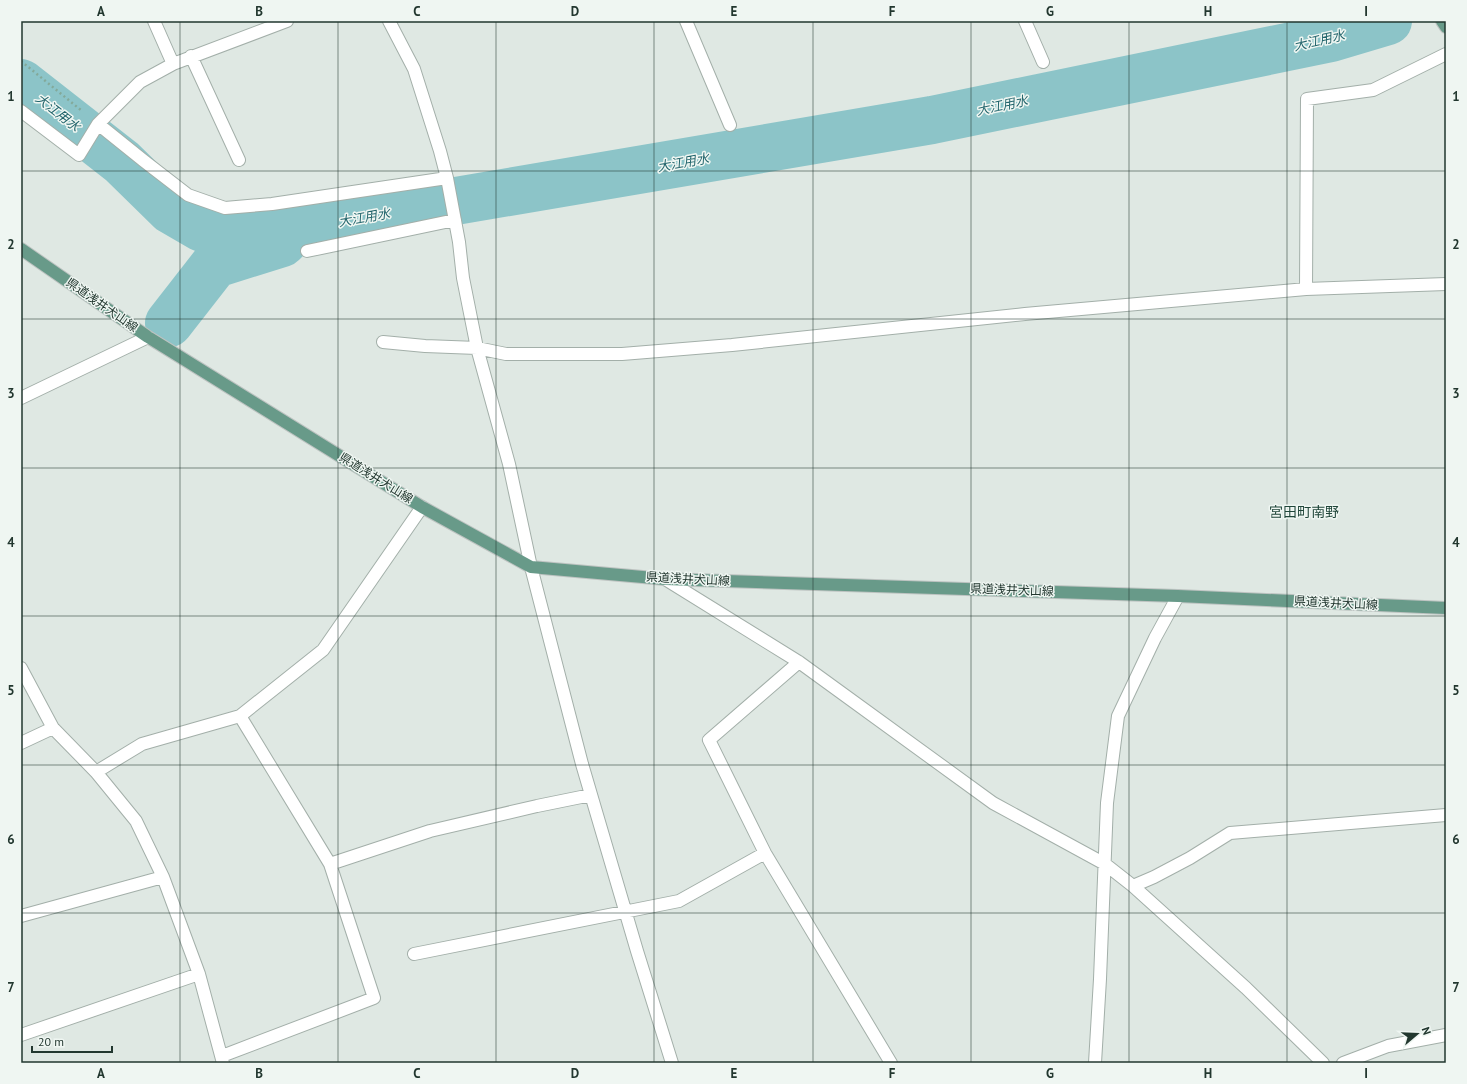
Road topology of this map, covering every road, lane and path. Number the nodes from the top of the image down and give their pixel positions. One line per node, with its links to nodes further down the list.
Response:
1 (154, 21): 12 (street)
2 (287, 21): 9 (street)
3 (389, 21): 17 (street)
4 (686, 21): 15 (street)
5 (1025, 21): 11 (street)
6 (1442, 21): 7 (main road)
7 (1446, 27)
8 (1446, 54): 22 (street)
9 (191, 56): 12 (street); 16 (street)
10 (21, 61): 14 (path)
11 (1043, 62)
12 (173, 64): 14 (street)
13 (21, 111): 14 (street)
14 (98, 125): 17 (street)
15 (730, 125)
16 (238, 160)
17 (447, 179): 18 (street)
18 (455, 219): 20 (street); 25 (street)
19 (21, 249): 23 (main road, 県道浅井犬山線)
20 (307, 251)
21 (1446, 284): 22 (street)
22 (1306, 289): 25 (street)
23 (148, 337): 26 (street); 27 (main road, 県道浅井犬山線)
24 (383, 342): 25 (street)
25 (477, 348): 28 (street)
26 (21, 398)
27 (422, 507): 28 (main road, 県道浅井犬山線); 34 (street)
28 (531, 567): 29 (main road, 県道浅井犬山線); 38 (street)
29 (665, 579): 30 (main road, 県道浅井犬山線); 32 (street)
30 (1178, 596): 31 (main road, 県道浅井犬山線); 42 (street)
31 (1446, 608)
32 (799, 662): 40 (street); 42 (street)
33 (21, 668): 35 (street)
34 (240, 716): 37 (street); 41 (street)
35 (53, 728): 36 (street); 37 (street)
36 (21, 743)
37 (96, 772): 43 (street)
38 (591, 795): 41 (street); 45 (street)
39 (1446, 815): 44 (street)
40 (765, 853): 45 (street); 53 (street)
41 (330, 864): 51 (street)
42 (1105, 864): 44 (street); 54 (street)
43 (163, 877): 46 (street); 48 (street)
44 (1133, 886): 55 (street)
45 (625, 911): 47 (street); 52 (street)
46 (21, 916)
47 (414, 954)
48 (199, 974): 49 (street); 51 (street)
49 (21, 1035)
50 (1446, 1036): 56 (street)
51 (223, 1059)
52 (672, 1063)
53 (891, 1063)
54 (1094, 1063)
55 (1323, 1063)
56 (1343, 1063)

